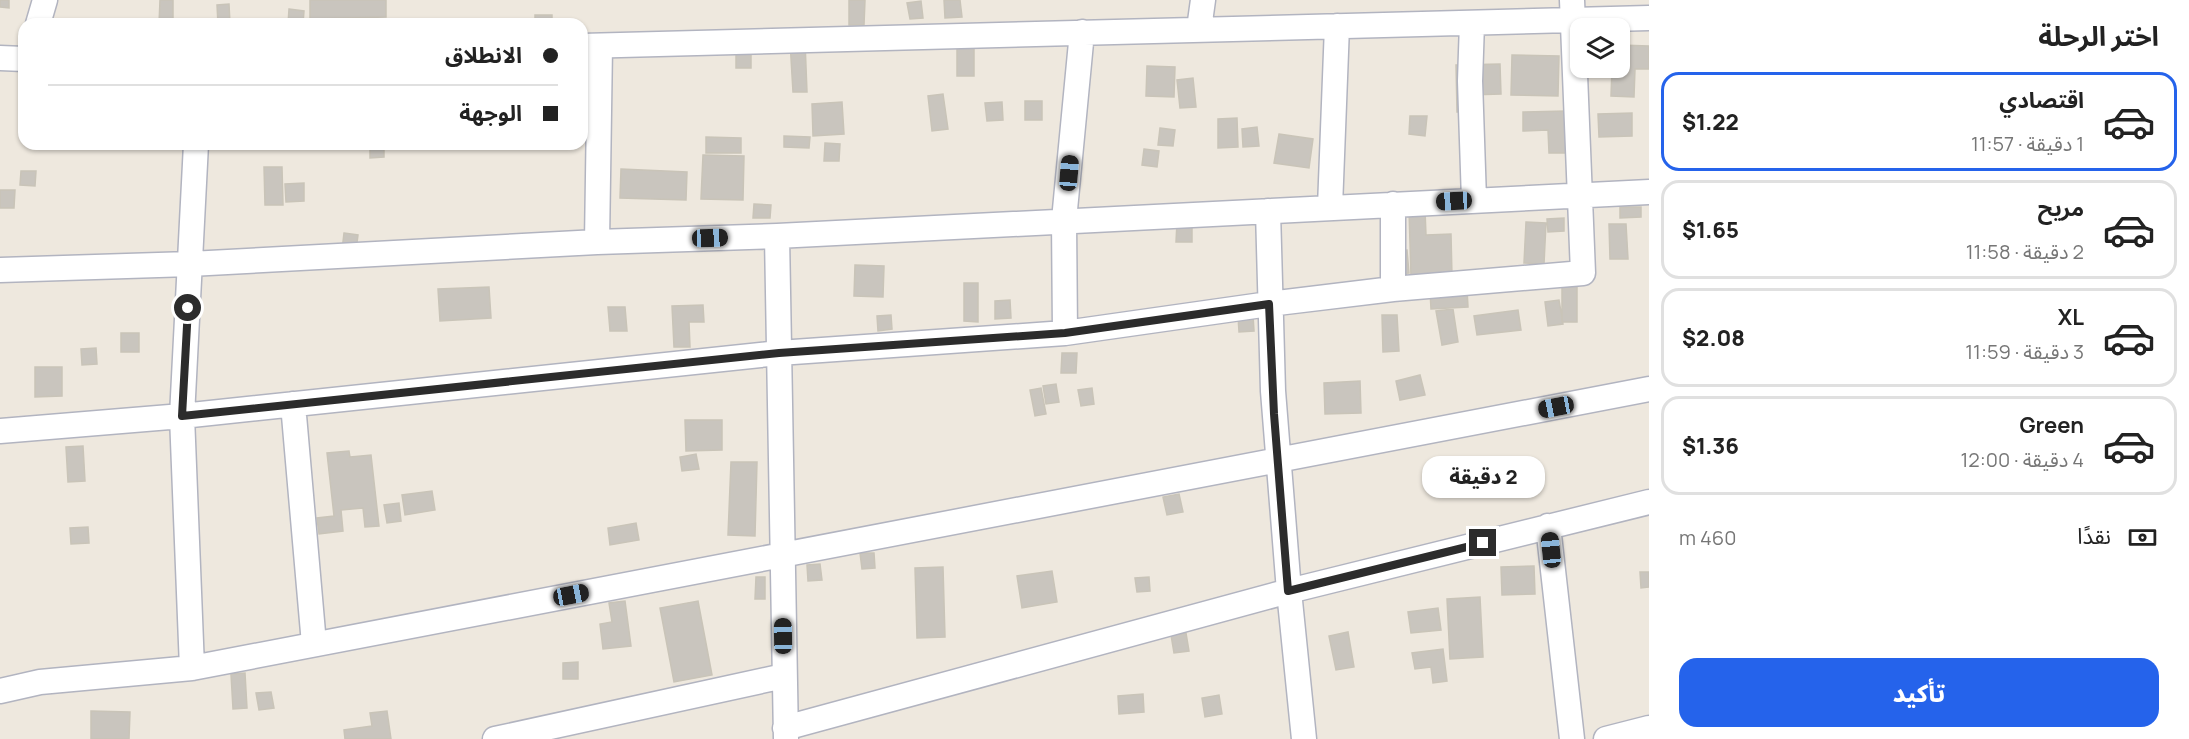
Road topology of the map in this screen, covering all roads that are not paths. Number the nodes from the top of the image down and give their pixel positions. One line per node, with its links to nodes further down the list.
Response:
1 (45, 0): 4 (street)
2 (1203, 0): 8 (street)
3 (1572, 10): 5 (street); 6 (street); 15 (street)
4 (40, 18)
5 (1649, 18)
6 (1472, 22): 7 (street); 16 (street)
7 (1337, 26): 8 (street); 18 (street)
8 (1199, 29): 9 (street)
9 (1082, 32): 10 (street); 20 (street)
10 (591, 46): 22 (street)
11 (0, 58): 12 (street)
12 (18, 59)
13 (196, 150): 23 (street)
14 (1649, 192): 15 (street)
15 (1579, 194): 16 (street); 25 (street)
16 (1474, 200): 17 (street)
17 (1393, 204): 18 (street); 25 (street)
18 (1330, 207): 19 (street)
19 (1268, 211): 20 (street); 26 (street)
20 (1064, 220): 21 (street); 27 (street)
21 (777, 236): 22 (street); 28 (street)
22 (597, 242): 23 (street)
23 (190, 264): 24 (street); 31 (street)
24 (0, 270)
25 (1393, 289): 26 (street)
26 (1269, 304): 27 (street); 33 (street)
27 (1065, 333): 28 (street)
28 (779, 353): 30 (street); 36 (street)
29 (1649, 389): 33 (street)
30 (293, 404): 31 (street); 38 (street)
31 (182, 416): 32 (street); 39 (street)
32 (0, 431)
33 (1277, 460): 36 (street); 37 (street)
34 (1649, 502): 35 (street)
35 (1548, 526): 37 (street); 46 (street)
36 (782, 555): 38 (street); 40 (street)
37 (1288, 591): 43 (street); 45 (street)
38 (314, 644): 39 (street)
39 (192, 668): 41 (street)
40 (784, 676): 43 (street); 44 (street)
41 (0, 691)
42 (1649, 728): 47 (street)
43 (786, 734)
44 (495, 739)
45 (1304, 739)
46 (1572, 739)
47 (1606, 739)

